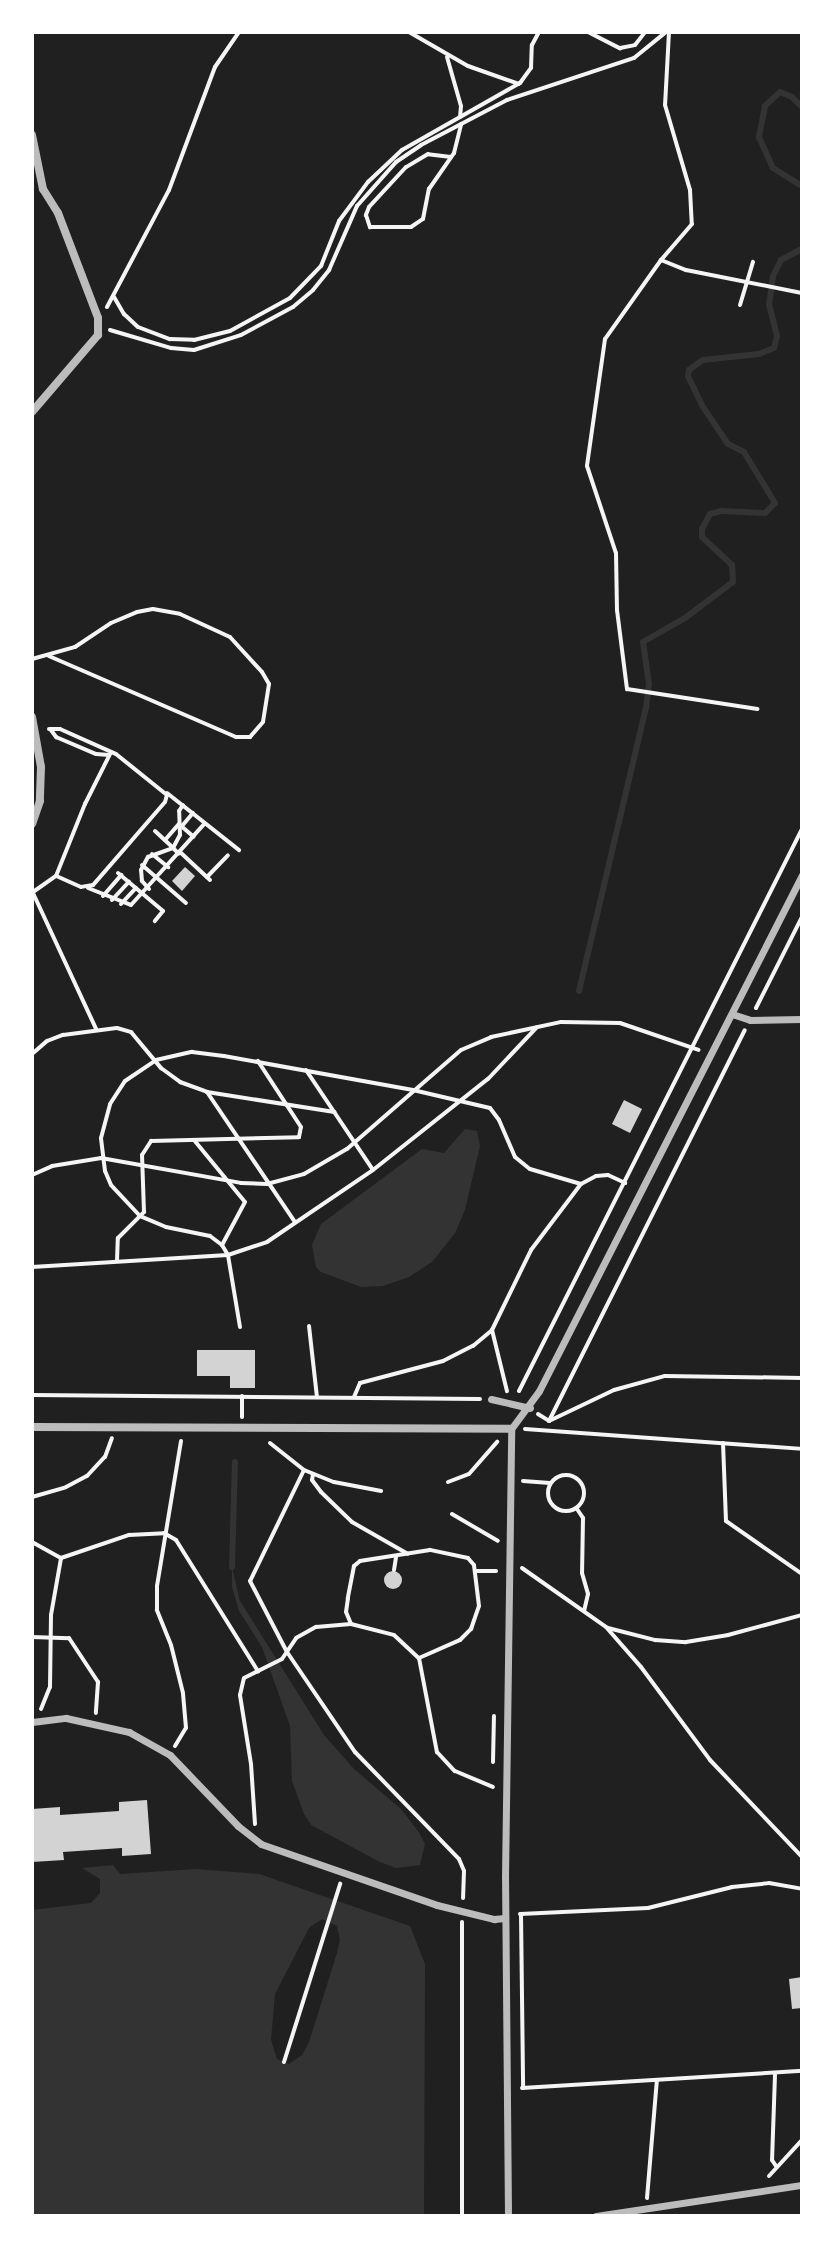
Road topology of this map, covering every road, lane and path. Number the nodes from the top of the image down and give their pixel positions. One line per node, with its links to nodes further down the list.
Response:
1 (239, 32): 17 (path)
2 (409, 32): 7 (path)
3 (539, 32): 8 (path)
4 (588, 32): 5 (path)
5 (645, 32)
6 (667, 32): 10 (path); 13 (path)
7 (443, 52): 8 (path); 9 (path)
8 (519, 84): 9 (path)
9 (460, 117): 17 (path)
10 (461, 124): 12 (path); 20 (path)
11 (32, 135): 19 (street)
12 (451, 157): 12 (path)
13 (661, 260): 15 (path); 24 (path)
14 (753, 262): 15 (path)
15 (747, 281): 16 (path); 18 (path)
16 (802, 293)
17 (114, 297): 19 (path)
18 (740, 305)
19 (98, 318): 21 (street)
20 (130, 333)
21 (32, 412)
22 (49, 656): 22 (path); 23 (path)
23 (32, 659)
24 (757, 709)
25 (34, 721): 26 (path); 31 (street)
26 (110, 754): 27 (path); 47 (path)
27 (165, 792): 28 (path); 50 (path)
28 (183, 805): 29 (path); 32 (path)
29 (193, 813): 30 (path); 32 (path)
30 (205, 823): 35 (path); 38 (path)
31 (32, 824)
32 (180, 825): 35 (path); 36 (path); 37 (path)
33 (802, 829): 66 (path)
34 (155, 831): 36 (path)
35 (194, 837): 39 (path)
36 (165, 840): 37 (path)
37 (173, 848): 39 (path); 40 (path)
38 (239, 850)
39 (179, 853): 43 (path); 44 (path)
40 (152, 854): 42 (path); 43 (path)
41 (228, 855): 44 (path)
42 (142, 865): 48 (path); 52 (path)
43 (168, 867): 48 (path)
44 (196, 867): 45 (path)
45 (191, 872)
46 (802, 875): 61 (street)
47 (56, 876): 50 (path); 53 (path)
48 (158, 878): 52 (path); 57 (path)
49 (129, 882): 51 (path); 55 (path); 56 (path)
50 (87, 888): 55 (path)
51 (136, 888): 54 (path); 58 (path)
52 (149, 889): 54 (path)
53 (32, 891): 65 (path)
54 (143, 894): 58 (path); 60 (path)
55 (103, 896): 56 (path)
56 (112, 900): 58 (path)
57 (186, 903)
58 (121, 904)
59 (802, 917): 63 (path)
60 (155, 921)
61 (732, 1014): 63 (street); 68 (street)
62 (802, 1019): 63 (street)
63 (750, 1020): 106 (path)
64 (537, 1027): 66 (path); 72 (path); 74 (path)
65 (96, 1029): 67 (path); 69 (path)
66 (693, 1047): 68 (path); 85 (path)
67 (32, 1054)
68 (711, 1055): 105 (street)
69 (156, 1060): 70 (path); 73 (path); 80 (path)
70 (258, 1061): 71 (path); 75 (path)
71 (306, 1070): 72 (path); 76 (path)
72 (413, 1090): 74 (path); 79 (path)
73 (207, 1092): 75 (path); 78 (path)
74 (461, 1101): 82 (path); 87 (path)
75 (283, 1104): 76 (path); 78 (path)
76 (334, 1112): 79 (path)
77 (194, 1140): 78 (path); 81 (path); 84 (path)
78 (238, 1140): 86 (path)
79 (354, 1142): 82 (path); 86 (path)
80 (101, 1158): 81 (path); 83 (path); 88 (path)
81 (142, 1163): 84 (path); 88 (path)
82 (373, 1170): 89 (path)
83 (32, 1175)
84 (224, 1180): 86 (path); 90 (path)
85 (625, 1183): 87 (path); 103 (path)
86 (267, 1184): 89 (path)
87 (581, 1184): 96 (path)
88 (140, 1216): 90 (path); 92 (path)
89 (295, 1223): 91 (path)
90 (222, 1245): 91 (path)
91 (228, 1255): 92 (path); 95 (path)
92 (117, 1261): 93 (path)
93 (32, 1267)
94 (309, 1326): 100 (path)
95 (240, 1327)
96 (492, 1330): 101 (path); 103 (path)
97 (802, 1378): 106 (path)
98 (32, 1395): 99 (path)
99 (242, 1396): 100 (path); 104 (path)
100 (317, 1397): 101 (path)
101 (354, 1397): 102 (path)
102 (491, 1399): 103 (street)
103 (513, 1404): 105 (street)
104 (242, 1407)
105 (530, 1408): 106 (path); 111 (street)
106 (549, 1421)
107 (32, 1427): 108 (street)
108 (111, 1427): 109 (street); 120 (path)
109 (184, 1427): 110 (street); 123 (path)
110 (253, 1427): 111 (street); 114 (path)
111 (511, 1429): 112 (path); 117 (path); 126 (street)
112 (723, 1443): 113 (path); 132 (path)
113 (802, 1449)
114 (304, 1470): 115 (path); 139 (path)
115 (313, 1474): 119 (path); 125 (path)
116 (530, 1481): 118 (path)
117 (448, 1482)
118 (551, 1483): 121 (path); 121 (path)
119 (381, 1491)
120 (32, 1497)
121 (577, 1509): 133 (path)
122 (452, 1514): 126 (path)
123 (164, 1533): 128 (path); 141 (path); 144 (path)
124 (32, 1542): 128 (path)
125 (408, 1554): 127 (path); 130 (path)
126 (508, 1555): 133 (path); 151 (street)
127 (396, 1557): 129 (path); 135 (path)
128 (61, 1558): 138 (path)
129 (394, 1570)
130 (477, 1571): 131 (path); 140 (path)
131 (498, 1572)
132 (802, 1574)
133 (584, 1611): 136 (path)
134 (802, 1615): 136 (path)
135 (351, 1624): 139 (path); 140 (path)
136 (606, 1627): 147 (path)
137 (32, 1637): 138 (path)
138 (51, 1637): 142 (path); 143 (path)
139 (287, 1652): 141 (path); 150 (path)
140 (419, 1658): 145 (path)
141 (258, 1671): 146 (path)
142 (97, 1707)
143 (34, 1721): 144 (street)
144 (170, 1755): 146 (street)
145 (493, 1787)
146 (261, 1844): 150 (street)
147 (802, 1857)
148 (802, 1889): 151 (path)
149 (336, 1901): 152 (path)
150 (462, 1913): 151 (street); 160 (path)
151 (505, 1918): 156 (street)
152 (284, 2062)
153 (802, 2071): 154 (path)
154 (775, 2075): 155 (path); 157 (path)
155 (657, 2080): 156 (path); 159 (path)
156 (507, 2088): 161 (street)
157 (802, 2140)
158 (802, 2185): 159 (street)
159 (646, 2209): 162 (street)
160 (462, 2216)
161 (508, 2216)
162 (596, 2216)

